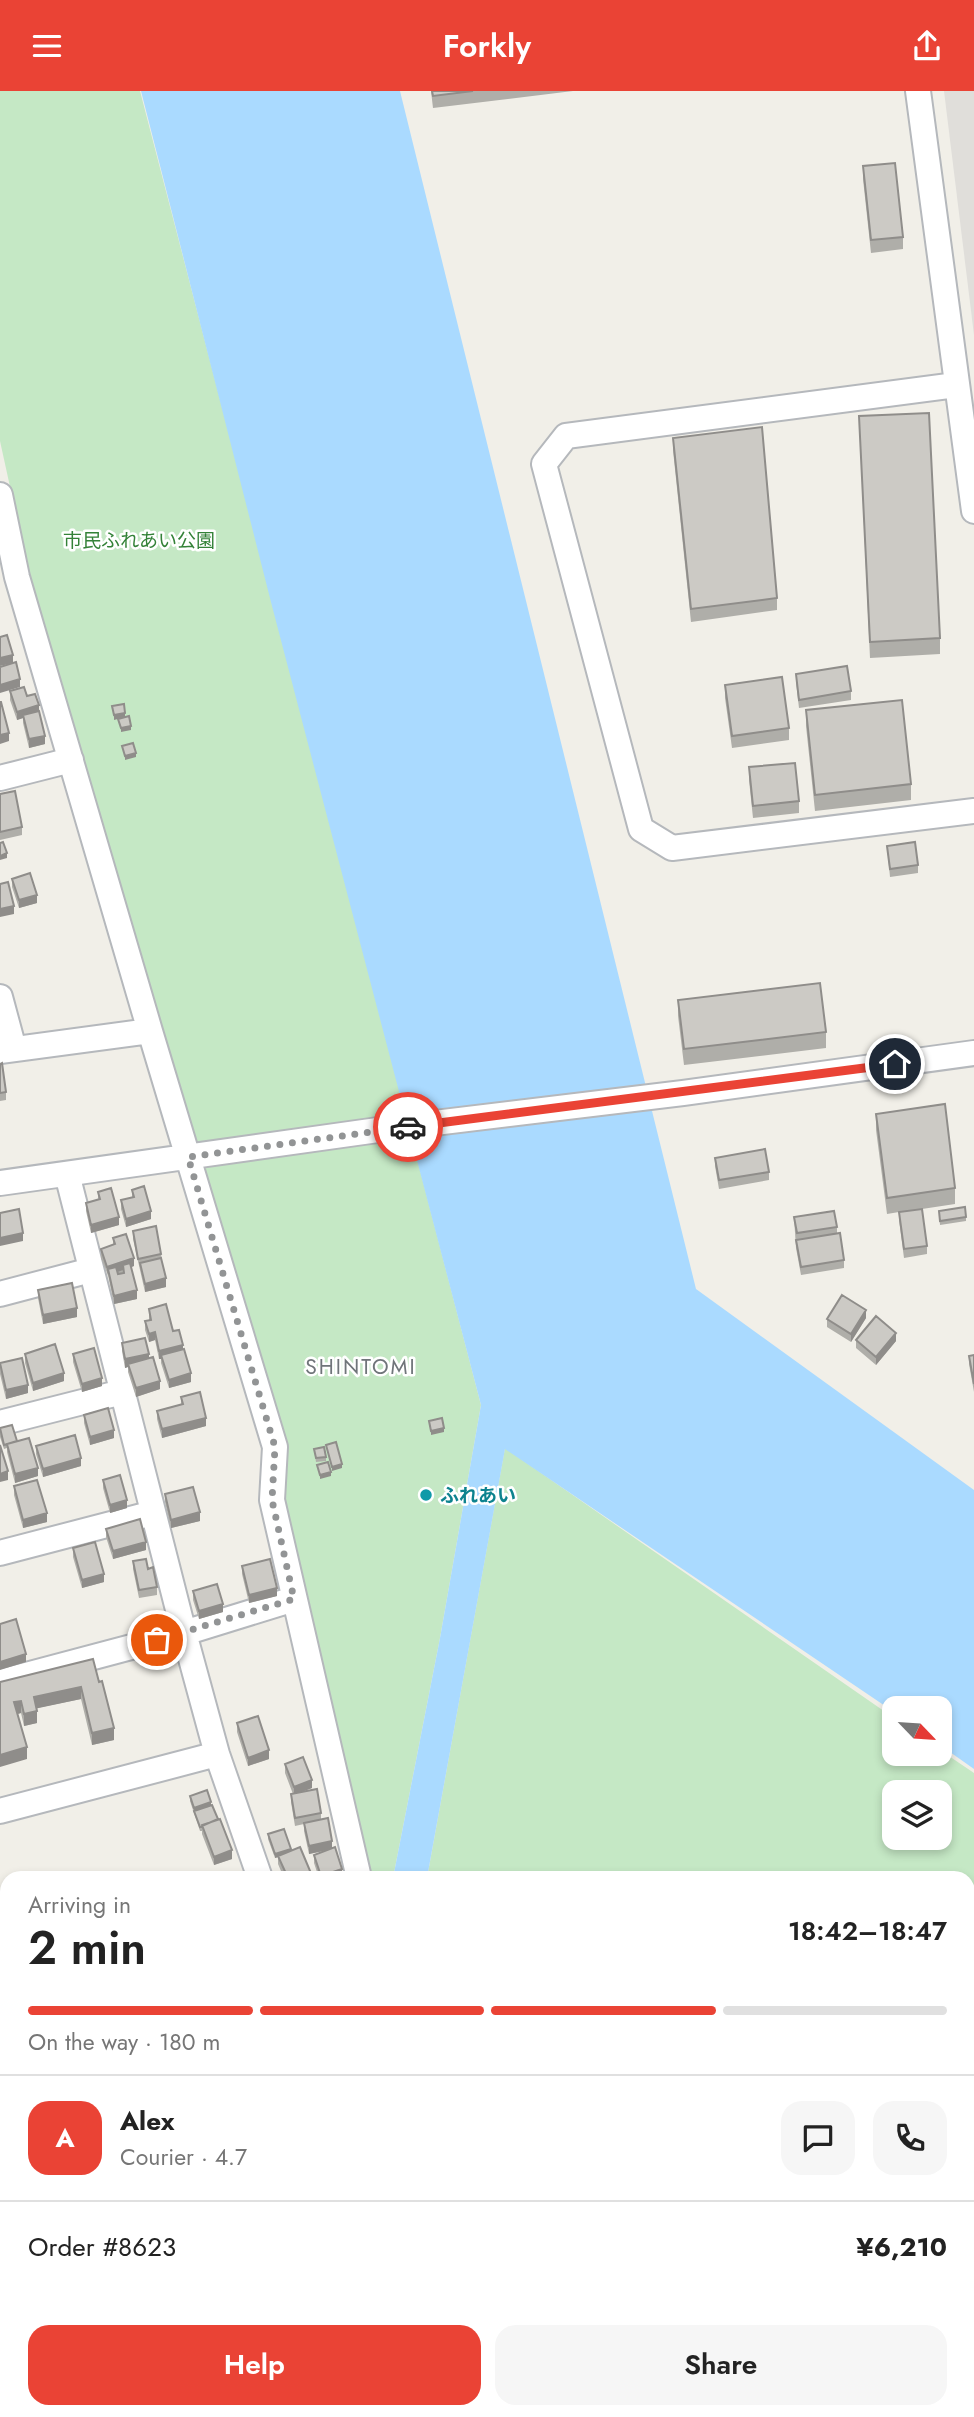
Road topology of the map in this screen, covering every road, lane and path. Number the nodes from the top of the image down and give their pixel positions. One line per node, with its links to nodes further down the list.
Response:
1 (918, 91): 2 (street)
2 (957, 385): 4 (street); 8 (street)
3 (0, 495): 5 (street)
4 (974, 511)
5 (9, 580): 6 (street)
6 (71, 760): 7 (street); 10 (street)
7 (0, 778)
8 (974, 811)
9 (0, 997): 11 (street)
10 (150, 1031): 11 (street); 13 (street)
11 (7, 1050)
12 (974, 1053): 13 (street)
13 (188, 1157): 14 (street); 22 (street)
14 (67, 1174): 15 (street); 16 (street)
15 (0, 1183)
16 (91, 1270): 17 (street); 18 (street)
17 (0, 1294)
18 (122, 1392): 19 (street); 20 (street)
19 (0, 1423)
20 (153, 1513): 21 (street); 23 (street)
21 (0, 1553)
22 (294, 1599): 23 (street); 28 (street)
23 (184, 1633): 24 (street); 25 (street)
24 (0, 1682)
25 (217, 1754): 26 (street); 27 (street)
26 (0, 1811)
27 (252, 1871)
28 (357, 1871)

